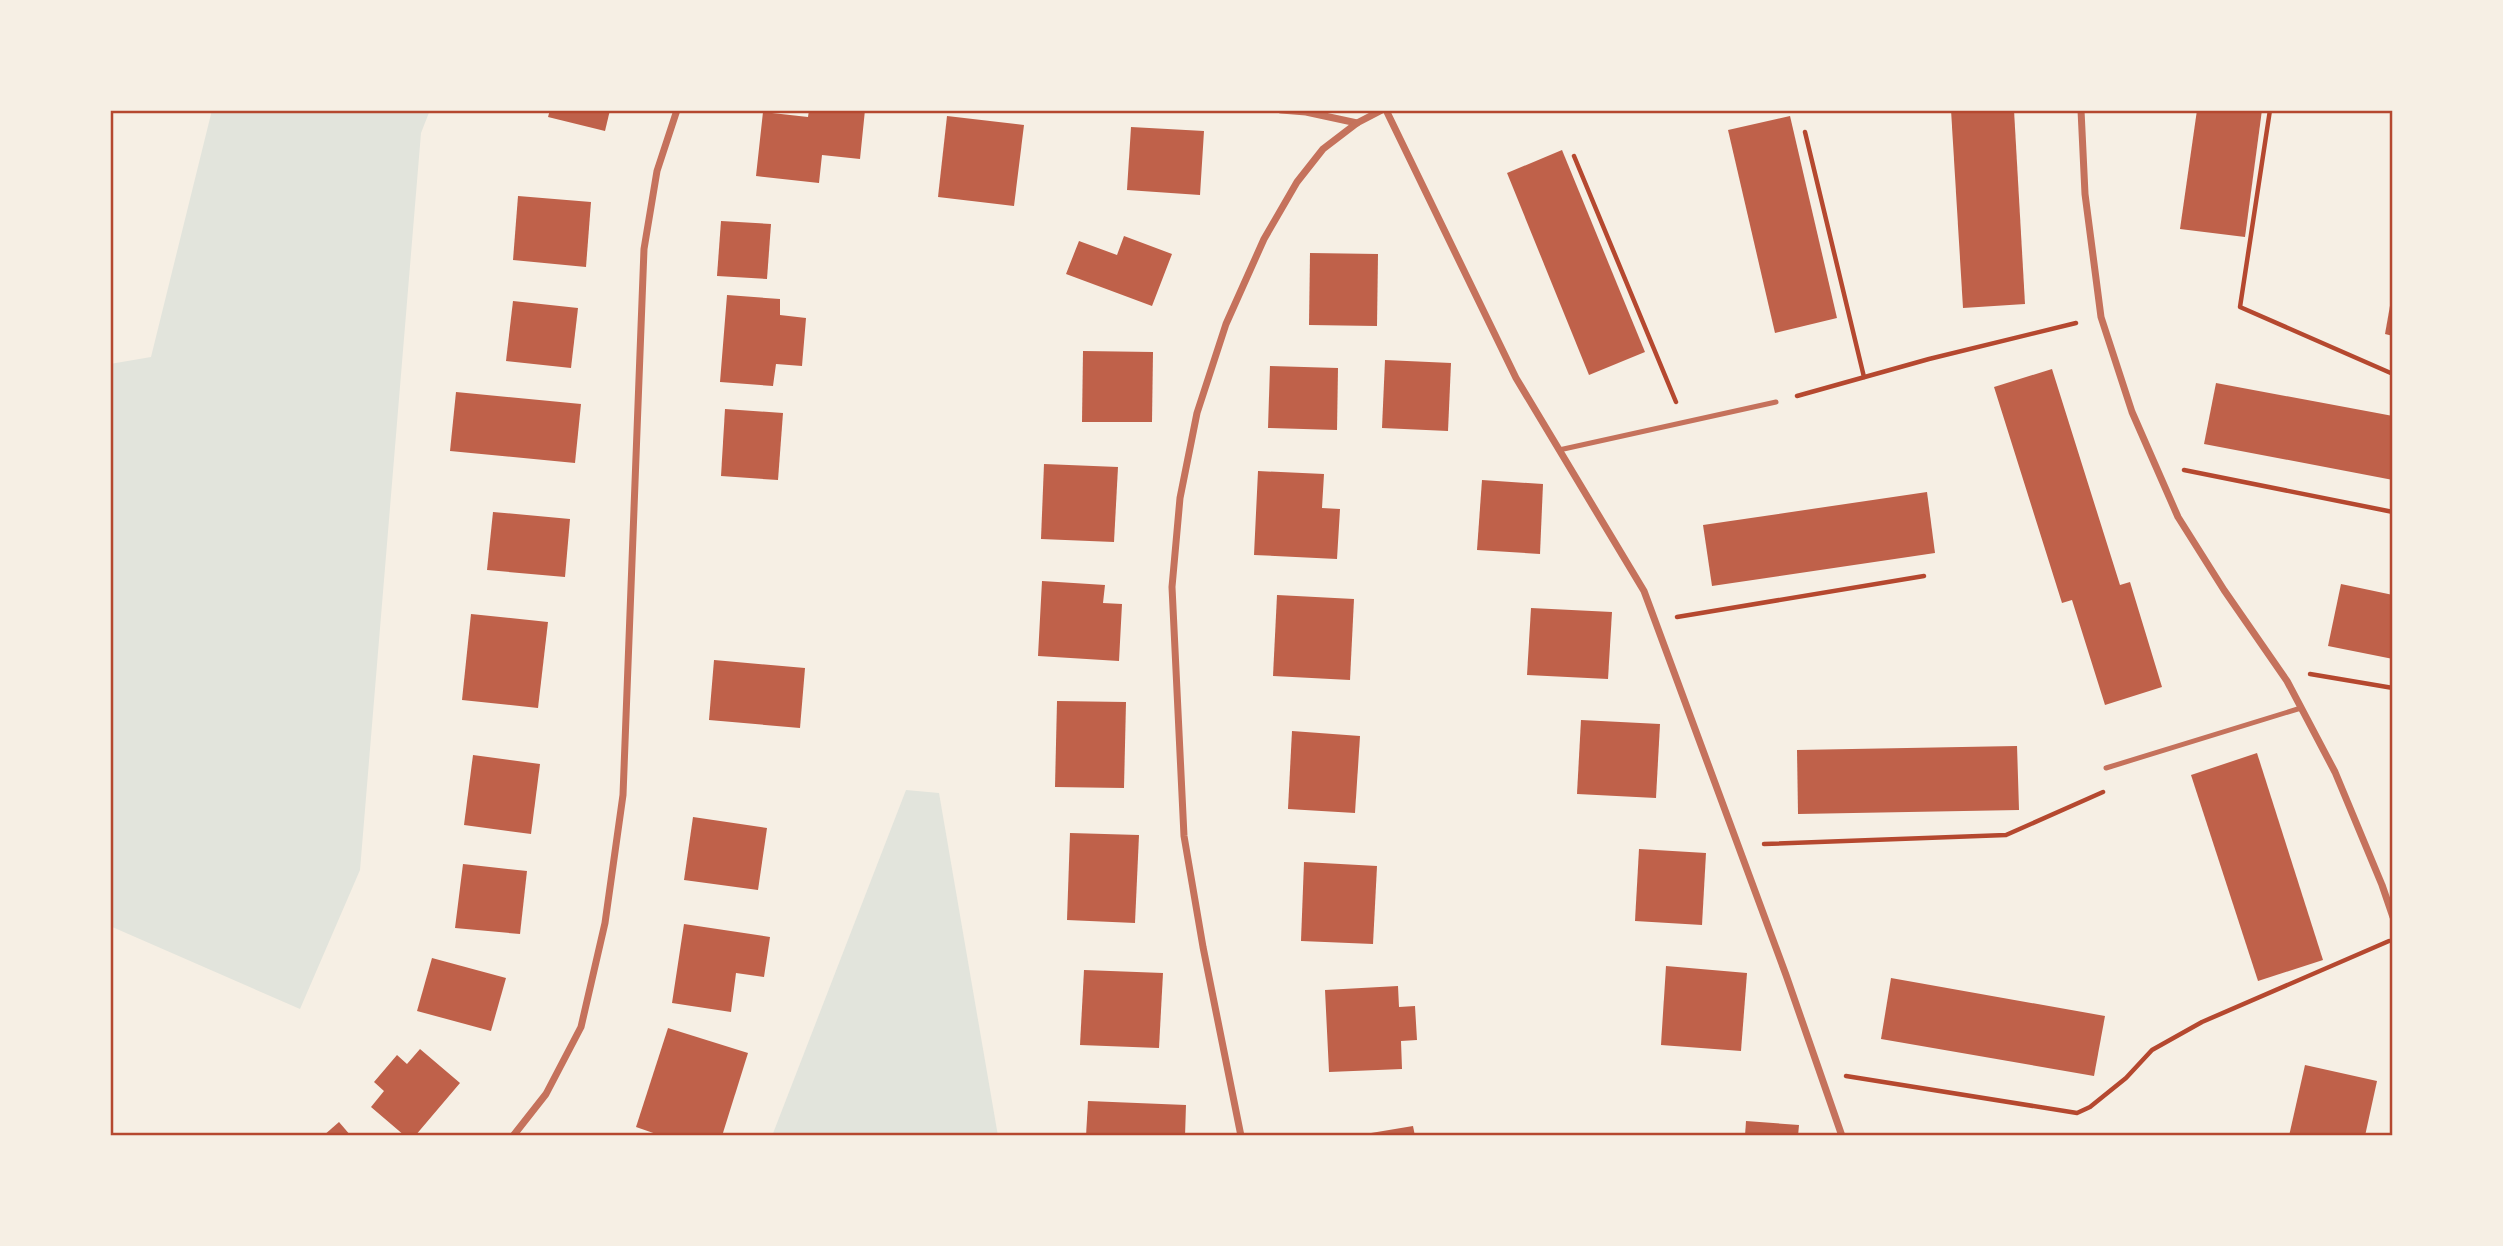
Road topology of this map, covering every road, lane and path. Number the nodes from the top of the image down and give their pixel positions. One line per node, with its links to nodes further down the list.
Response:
1 (677, 110): 27 (street)
2 (1281, 110): 6 (street)
3 (1384, 110): 6 (street); 14 (street)
4 (2081, 110): 9 (street)
5 (2270, 110): 10 (path)
6 (1357, 123): 28 (street)
7 (1805, 132): 11 (path)
8 (1574, 156): 13 (path)
9 (2101, 317): 11 (path); 15 (street)
10 (2393, 374)
11 (1864, 377): 12 (path)
12 (1776, 402): 13 (lane)
13 (1685, 422): 14 (lane)
14 (1559, 450): 18 (street)
15 (2155, 464): 16 (path); 19 (street)
16 (2393, 512)
17 (1924, 576): 18 (path)
18 (1656, 621): 23 (street)
19 (2278, 668): 20 (path); 21 (street)
20 (2393, 688)
21 (2301, 708): 22 (lane); 24 (street)
22 (2106, 768): 23 (path)
23 (1738, 844): 26 (street)
24 (2393, 917)
25 (2393, 939): 26 (path)
26 (1820, 1072): 29 (street)
27 (513, 1136)
28 (1241, 1136)
29 (1842, 1136)

